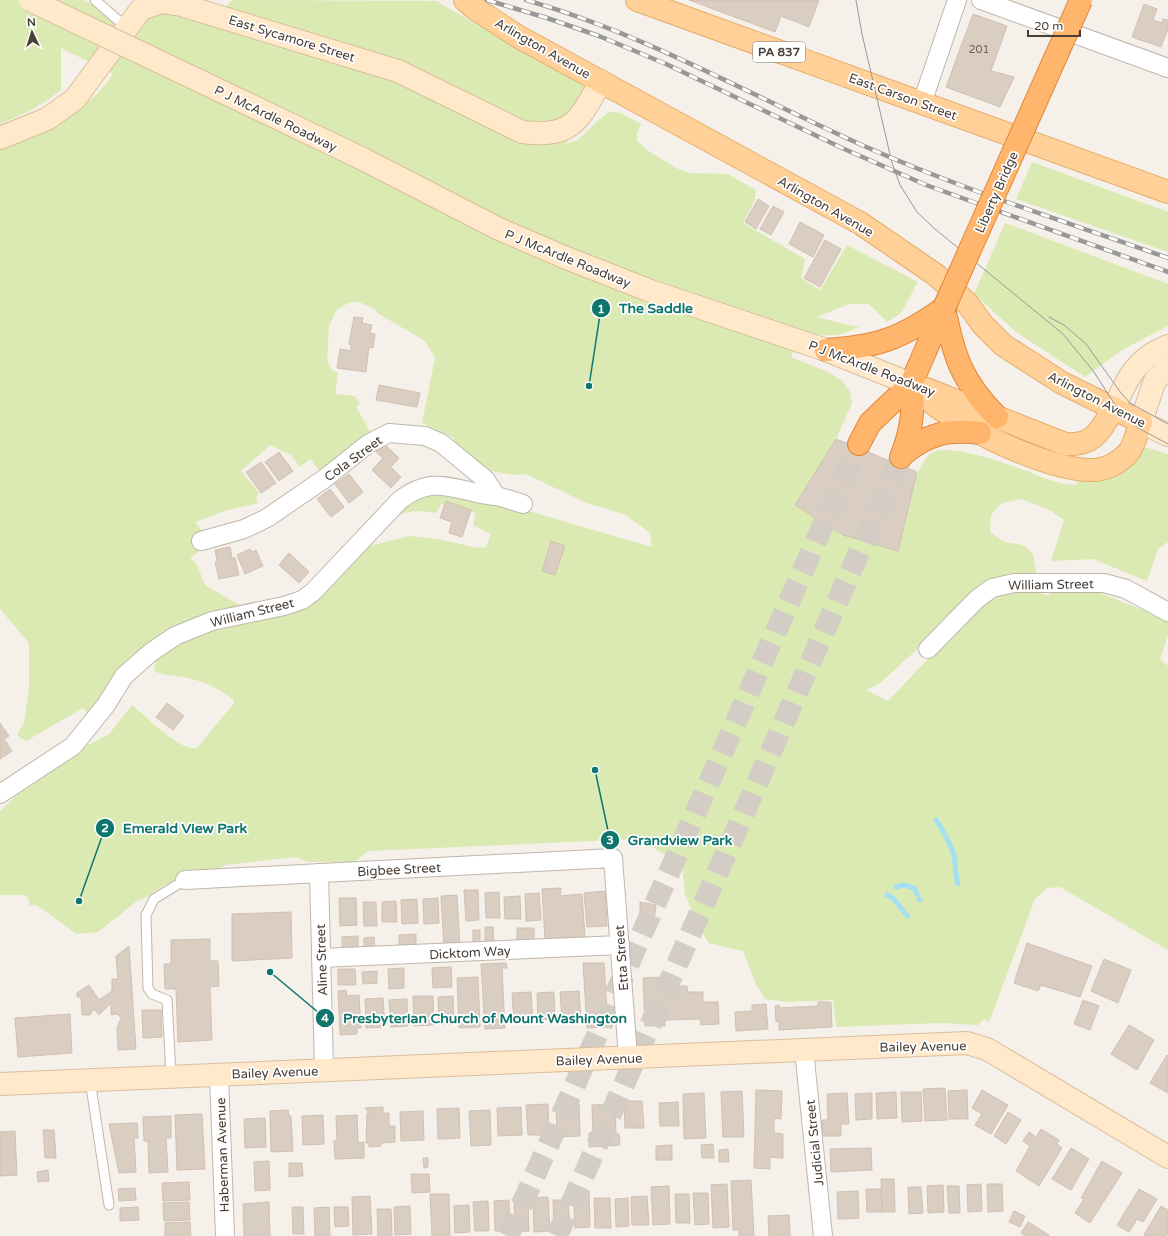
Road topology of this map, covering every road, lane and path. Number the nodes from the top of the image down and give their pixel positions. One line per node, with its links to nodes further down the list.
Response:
1 (30, 0): 17 (street, P J McArdle Roadway, bridge)
2 (95, 0): 9 (lane)
3 (465, 0): 11 (main road, Arlington Avenue)
4 (637, 0): 12 (main road, East Carson Street / PA 837)
5 (957, 0): 12 (street)
6 (981, 0): 10 (street)
7 (1080, 0): 15 (highway, Liberty Bridge, bridge)
8 (139, 4): 9 (street, East Sycamore Street); 11 (street, East Sycamore Street)
9 (127, 28): 13 (street, East Sycamore Street)
10 (1168, 68)
11 (601, 81): 20 (main road, Arlington Avenue)
12 (922, 102): 14 (main road, East Carson Street / PA 837)
13 (0, 138)
14 (1168, 192)
15 (944, 308): 17 (highway); 19 (highway, Liberty Bridge); 21 (highway)
16 (1168, 346): 20 (street)
17 (826, 350): 19 (street, P J McArdle Roadway)
18 (1168, 369): 22 (street)
19 (911, 384): 21 (main road, P J McArdle Roadway); 23 (main road); 23 (highway); 25 (highway)
20 (1114, 408): 21 (main road, P J McArdle Roadway); 22 (main road, Arlington Avenue)
21 (996, 417)
22 (1141, 422): 23 (main road); 24 (street, Arlington Avenue)
23 (980, 433)
24 (1168, 435)
25 (859, 444)
26 (496, 496): 27 (street, William Street); 28 (street, Cola Street); 31 (street, William Street)
27 (523, 504)
28 (201, 541)
29 (1168, 612): 30 (street, William Street)
30 (928, 649)
31 (0, 794)
32 (613, 858): 33 (street, Bigbee Street); 35 (street, Etta Street)
33 (319, 873): 34 (street, Bigbee Street); 36 (street, Aline Street)
34 (185, 880): 41 (lane)
35 (620, 945): 36 (street, Dicktom Way); 38 (street, Etta Street)
36 (321, 958): 39 (street, Aline Street)
37 (804, 1050): 38 (street, Bailey Avenue); 44 (street, Bailey Avenue); 47 (street, Judicial Street)
38 (628, 1057): 39 (street, Bailey Avenue)
39 (324, 1070): 40 (street, Bailey Avenue)
40 (219, 1074): 41 (street, Bailey Avenue); 46 (street, Haberman Avenue)
41 (171, 1076): 42 (street, Bailey Avenue)
42 (90, 1080): 43 (street, Bailey Avenue); 45 (lane)
43 (0, 1084)
44 (1168, 1157)
45 (109, 1205)
46 (225, 1236)
47 (823, 1236)

